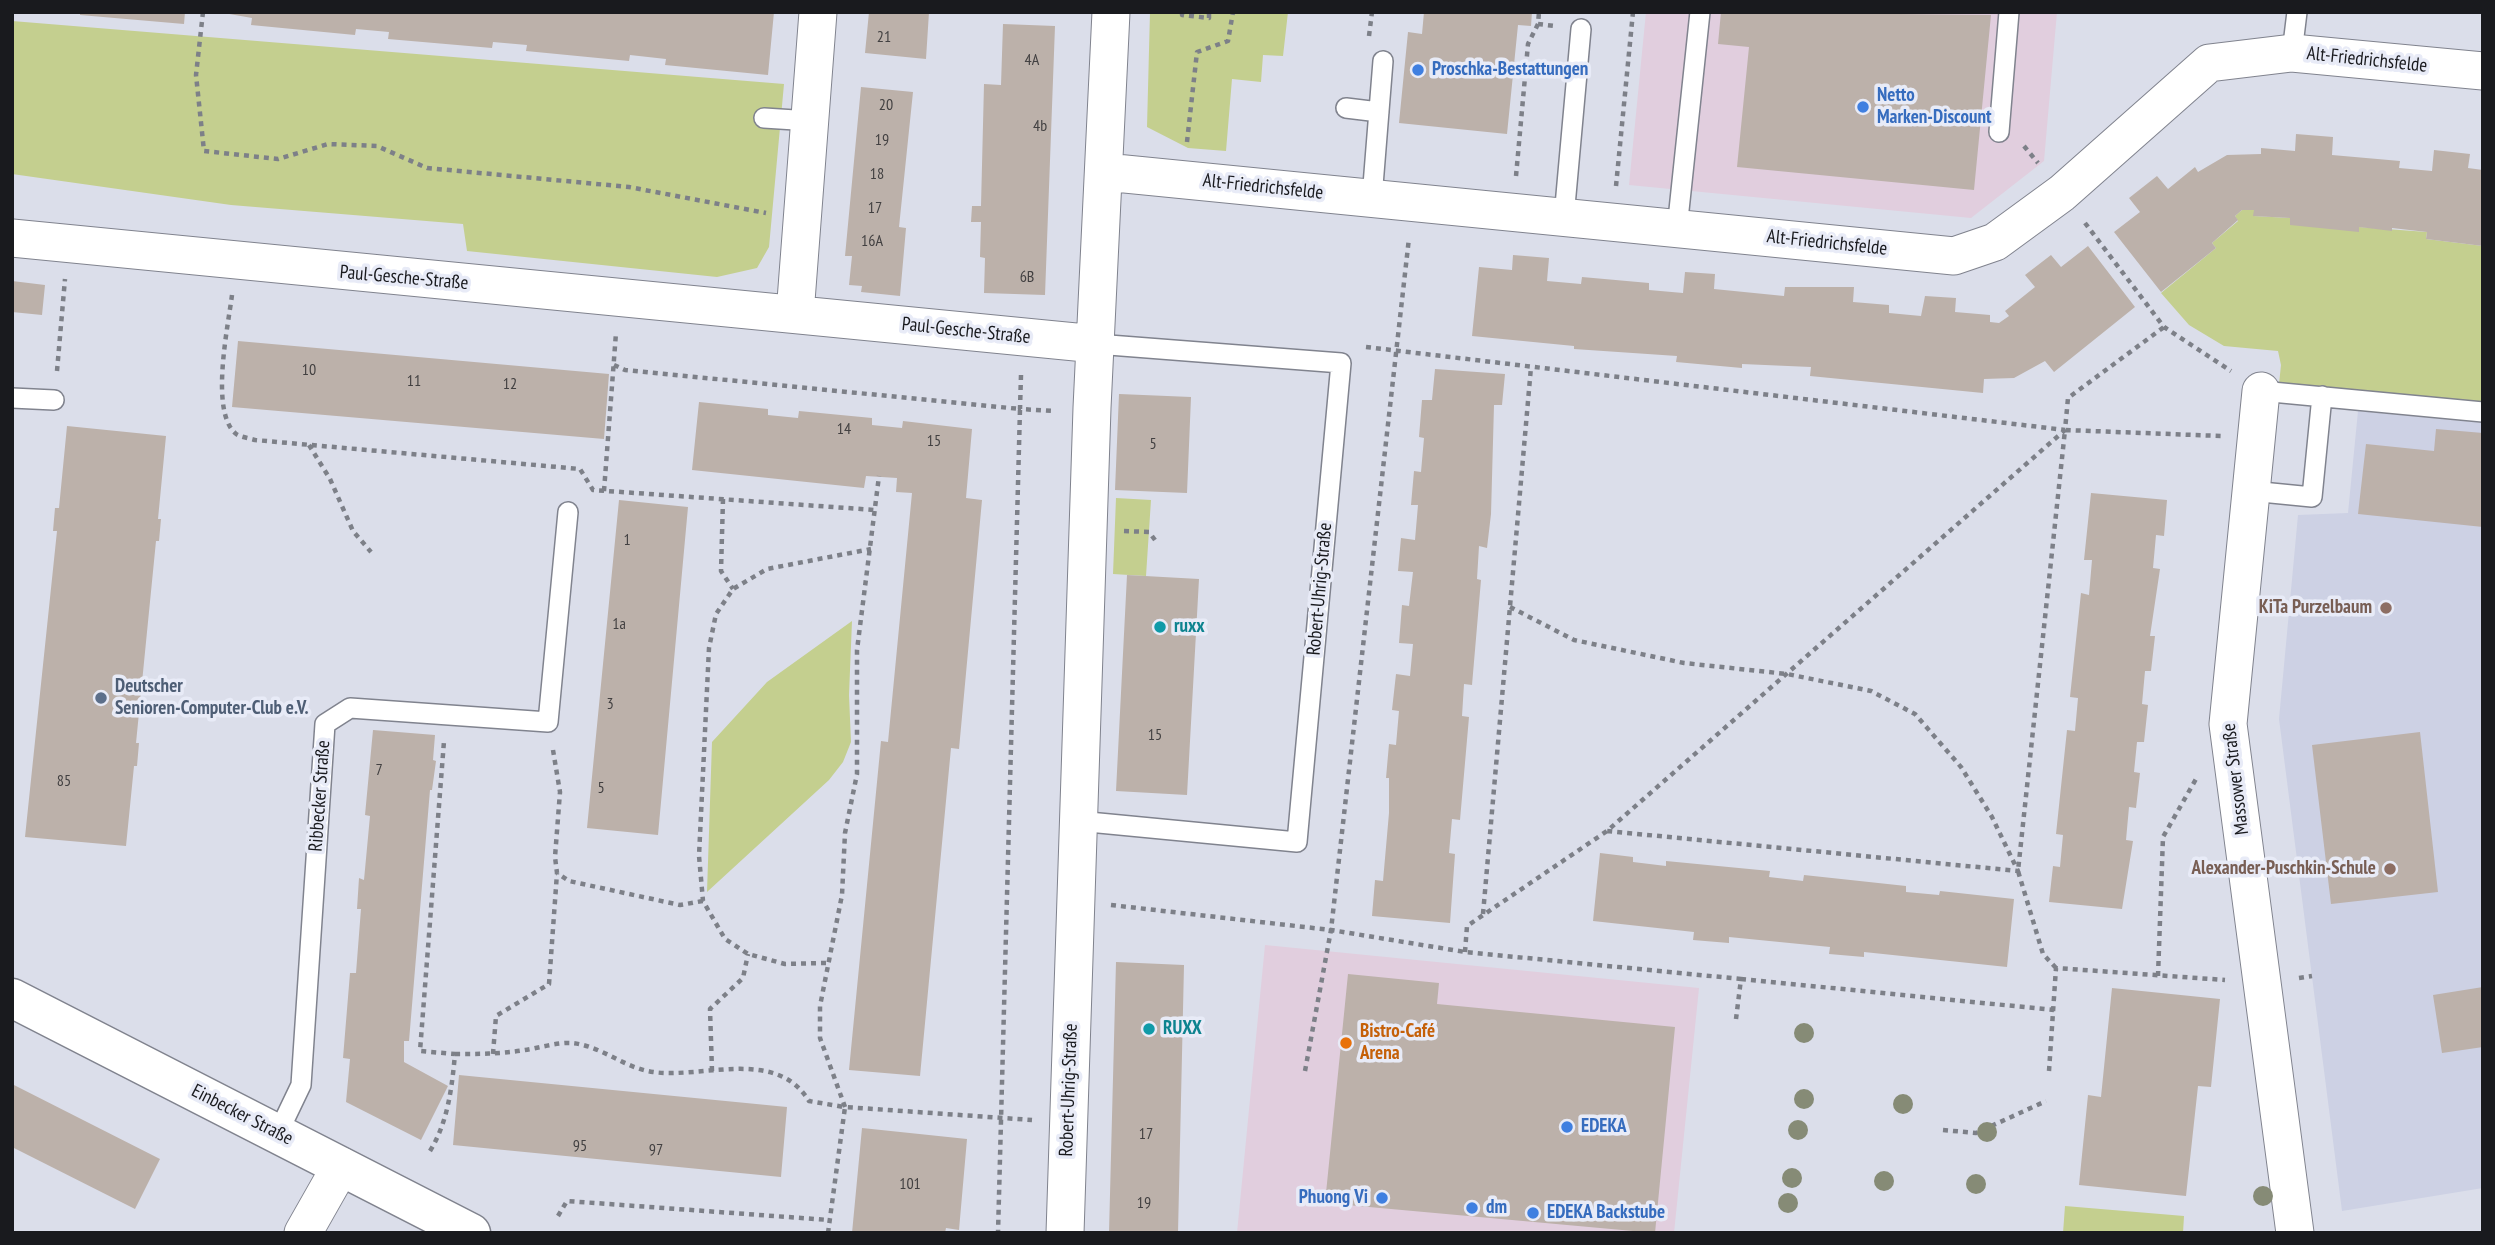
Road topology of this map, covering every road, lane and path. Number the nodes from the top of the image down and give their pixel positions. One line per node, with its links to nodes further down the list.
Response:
1 (203, 12): 27 (path)
2 (818, 12): 19 (street)
3 (1111, 12): 21 (street, Robert-Uhrig-Straße)
4 (1182, 12): 5 (path)
5 (1209, 12)
6 (1233, 12): 22 (path)
7 (1539, 12): 26 (path)
8 (1633, 12): 29 (path)
9 (1700, 12): 30 (lane)
10 (2009, 12): 20 (lane)
11 (2297, 12): 13 (lane)
12 (1581, 29): 28 (lane)
13 (2291, 52): 15 (street, Alt-Friedrichsfelde); 23 (street, Alt-Friedrichsfelde)
14 (1383, 61): 17 (lane)
15 (2483, 71)
16 (1346, 108): 17 (lane)
17 (1378, 112): 24 (lane)
18 (764, 118): 19 (lane)
19 (811, 121): 27 (street)
20 (1999, 132)
21 (1105, 172): 22 (street, Alt-Friedrichsfelde); 36 (street, Robert-Uhrig-Straße)
22 (1183, 179): 24 (street, Alt-Friedrichsfelde)
23 (2062, 192): 30 (street, Alt-Friedrichsfelde); 35 (path)
24 (1372, 198): 25 (street, Alt-Friedrichsfelde)
25 (1413, 202): 26 (street, Alt-Friedrichsfelde); 37 (path)
26 (1513, 212): 28 (street, Alt-Friedrichsfelde)
27 (804, 217): 34 (street)
28 (1564, 217): 29 (street, Alt-Friedrichsfelde)
29 (1612, 222): 30 (street, Alt-Friedrichsfelde)
30 (1677, 229)
31 (12, 239): 32 (street, Paul-Gesche-Straße)
32 (68, 245): 33 (street, Paul-Gesche-Straße); 45 (path)
33 (235, 262): 34 (street, Paul-Gesche-Straße); 49 (path)
34 (796, 314): 36 (street, Paul-Gesche-Straße)
35 (2164, 327): 42 (path); 47 (path)
36 (1096, 344): 38 (lane); 64 (street, Robert-Uhrig-Straße)
37 (1395, 350): 38 (path); 40 (path); 71 (path)
38 (1341, 363): 64 (lane, Robert-Uhrig-Straße)
39 (614, 365): 89 (path)
40 (1531, 367): 47 (path); 59 (path)
41 (614, 376): 51 (path)
42 (2261, 391): 43 (lane); 52 (street, Massower Straße)
43 (2322, 396): 46 (lane); 52 (lane)
44 (12, 398): 45 (lane)
45 (54, 400)
46 (2483, 412)
47 (2065, 430): 48 (path); 60 (path); 66 (path)
48 (2185, 437)
49 (308, 444): 51 (path); 57 (path)
50 (878, 476): 54 (path)
51 (604, 491): 53 (path)
52 (2251, 491): 63 (street, Massower Straße)
53 (723, 499): 54 (path); 58 (path)
54 (875, 510): 56 (path)
55 (568, 512): 62 (lane)
56 (871, 549): 58 (path); 74 (path)
57 (371, 552)
58 (733, 589): 68 (path)
59 (1510, 607): 60 (path); 70 (path)
60 (1787, 674): 65 (path); 66 (path)
61 (447, 714): 62 (lane, Ribbecker Straße); 82 (path); 92 (lane, Ribbecker Straße)
62 (548, 722): 67 (path)
63 (2228, 724): 76 (path); 78 (street, Massower Straße)
64 (1078, 821): 69 (street, Robert-Uhrig-Straße)
65 (1607, 831): 66 (path); 70 (path)
66 (2018, 871): 75 (path)
67 (558, 873): 68 (path); 83 (path)
68 (703, 901): 73 (path)
69 (1075, 901): 71 (path); 90 (street, Robert-Uhrig-Straße)
70 (1482, 915): 72 (path)
71 (1331, 930): 72 (path); 85 (path)
72 (1465, 952): 77 (path)
73 (748, 954): 74 (path); 84 (path)
74 (827, 963): 88 (path)
75 (2056, 968): 76 (path); 80 (path)
76 (2158, 976): 78 (path)
77 (1741, 979): 80 (path); 81 (path)
78 (2263, 984): 102 (street, Massower Straße)
79 (12, 998): 92 (street, Einbecker Straße)
80 (2053, 1010): 86 (path)
81 (1736, 1019)
82 (455, 1054): 83 (path); 93 (path)
83 (493, 1054): 84 (path)
84 (712, 1071): 88 (path)
85 (1305, 1071)
86 (2049, 1071)
87 (2046, 1101): 91 (path)
88 (845, 1107): 89 (path); 96 (path)
89 (1001, 1118): 90 (path); 100 (path)
90 (1068, 1123): 101 (street, Robert-Uhrig-Straße)
91 (1943, 1130)
92 (278, 1133): 94 (street, Einbecker Straße)
93 (430, 1151)
94 (341, 1166): 97 (street); 98 (street, Einbecker Straße)
95 (558, 1216): 96 (path)
96 (830, 1220): 99 (path)
97 (303, 1233)
98 (471, 1233)
99 (828, 1233)
100 (999, 1233)
101 (1065, 1233)
102 (2295, 1233)

